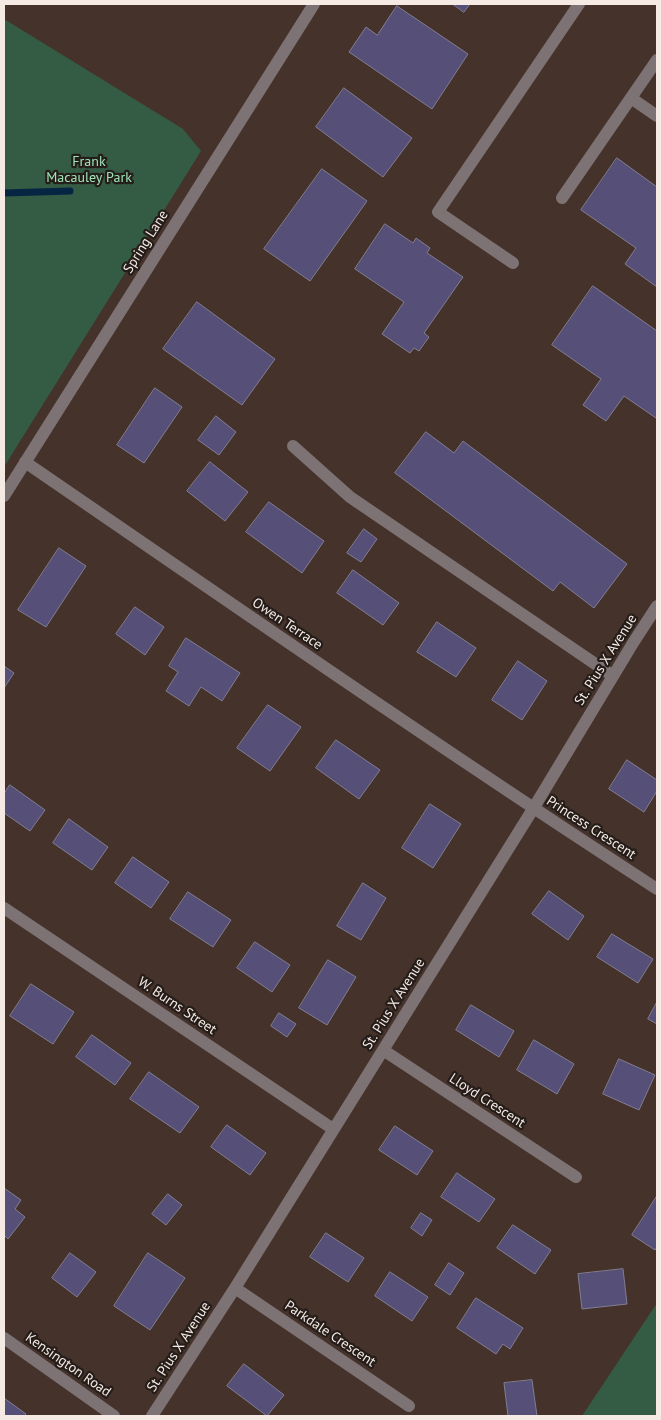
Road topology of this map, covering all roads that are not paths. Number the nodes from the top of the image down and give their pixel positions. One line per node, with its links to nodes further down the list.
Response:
1 (314, 4): 9 (street, Spring Lane)
2 (579, 4): 7 (street)
3 (657, 60): 4 (street)
4 (631, 98): 5 (street); 6 (street)
5 (657, 116)
6 (562, 198)
7 (513, 263)
8 (293, 446): 12 (street)
9 (25, 462): 10 (street, Spring Lane); 13 (street, Owen Terrace)
10 (4, 496)
11 (657, 606): 12 (street, St. Pius X Avenue)
12 (613, 676): 13 (street, St. Pius X Avenue)
13 (533, 809): 14 (street, Princess Crescent); 16 (street, St. Pius X Avenue)
14 (657, 889)
15 (4, 908): 17 (street, W. Burns Street)
16 (383, 1050): 17 (street, St. Pius X Avenue); 18 (street, Lloyd Crescent)
17 (333, 1129): 19 (street, St. Pius X Avenue)
18 (576, 1177)
19 (235, 1288): 21 (street, Parkdale Crescent); 23 (street, St. Pius X Avenue)
20 (4, 1338): 22 (street, Kensington Road)
21 (409, 1406)
22 (114, 1416)
23 (152, 1416)

